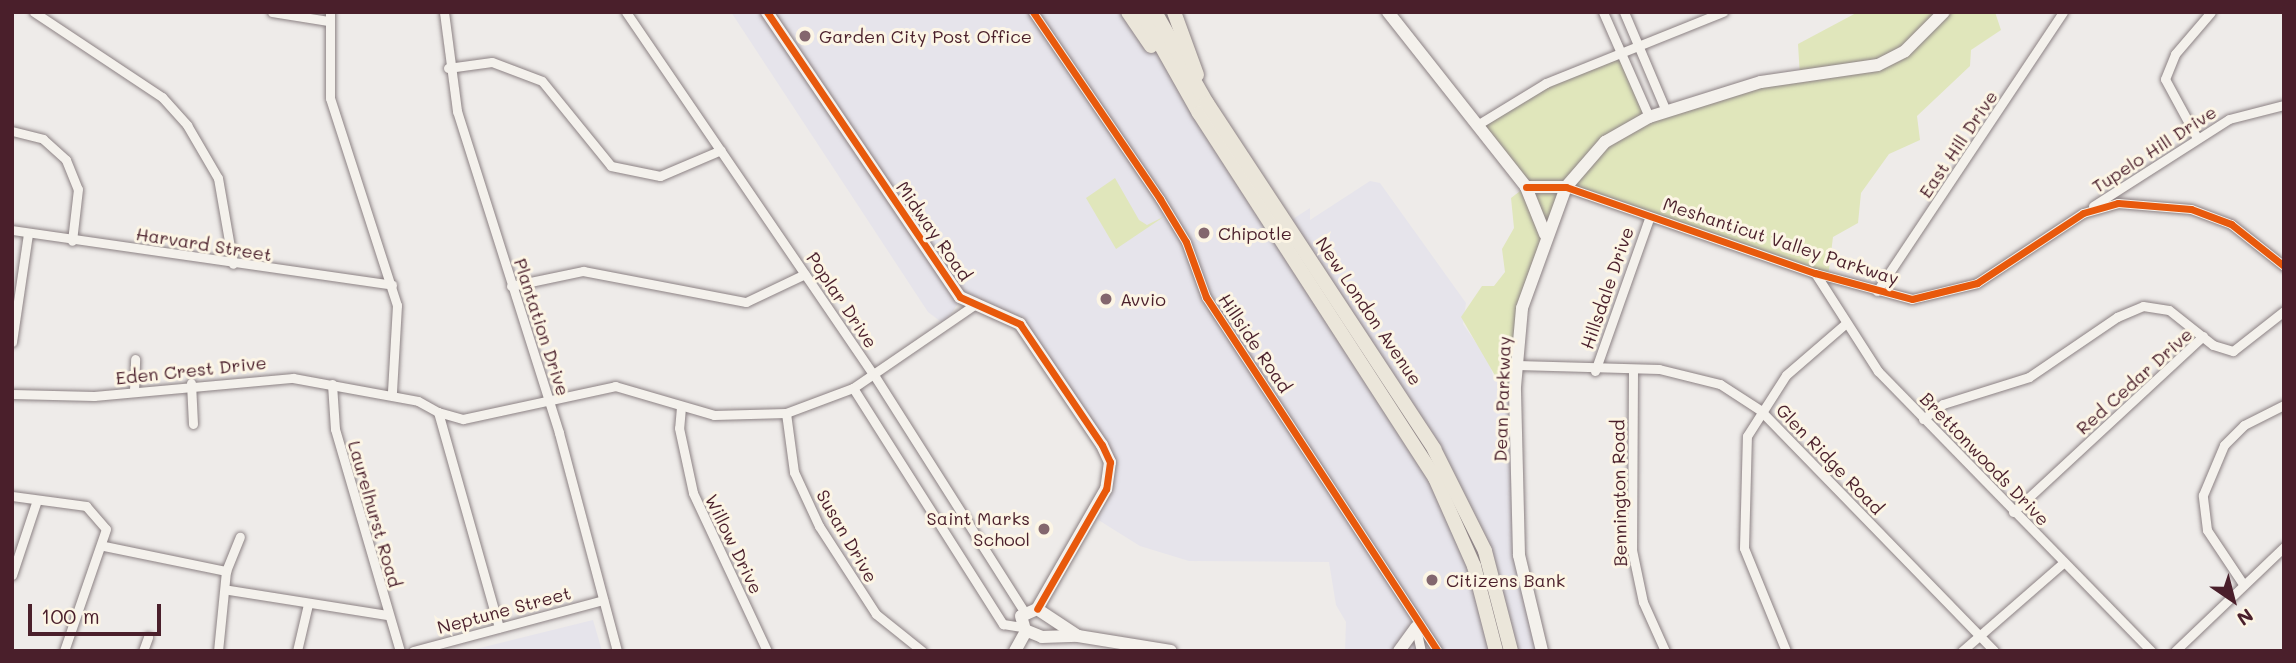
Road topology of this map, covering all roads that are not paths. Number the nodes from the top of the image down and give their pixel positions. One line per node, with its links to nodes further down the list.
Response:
1 (34, 12): 39 (street)
2 (272, 12): 18 (street)
3 (444, 12): 21 (street, Plantation Drive)
4 (626, 12): 30 (street, Poplar Drive)
5 (767, 12): 46 (street, Midway Road)
6 (1033, 12): 85 (street, Hillside Road)
7 (1128, 12): 22 (main road)
8 (1142, 12): 22 (main road, New London Avenue)
9 (1155, 12): 23 (main road, New London Avenue)
10 (1174, 12): 23 (main road)
11 (1388, 12): 27 (street)
12 (1603, 12): 20 (street)
13 (1624, 12): 19 (street)
14 (1723, 12): 19 (street)
15 (1944, 12): 25 (street, Dean Parkway)
16 (2063, 12): 45 (street, East Hill Drive)
17 (2211, 12): 29 (street)
18 (329, 17): 43 (street)
19 (1640, 50): 20 (street); 25 (street)
20 (1622, 56): 26 (street); 27 (street)
21 (448, 68): 30 (street); 44 (street, Plantation Drive)
22 (1181, 85): 106 (main road, New London Avenue)
23 (1207, 103): 107 (main road, New London Avenue)
24 (2284, 105): 29 (street, Tupelo Hill Drive)
25 (1666, 111): 26 (street, Dean Parkway)
26 (1649, 117): 32 (street, Dean Parkway)
27 (1476, 125): 31 (street)
28 (12, 131): 38 (street)
29 (2197, 138): 33 (street, Tupelo Hill Drive)
30 (721, 149): 42 (street, Poplar Drive)
31 (1526, 187): 32 (street); 37 (street)
32 (1566, 187): 34 (street, Meshanticut Valley Parkway); 37 (street, Dean Parkway)
33 (2083, 213): 40 (street, Meshanticut Valley Parkway); 45 (street, Meshanticut Valley Parkway)
34 (1650, 216): 41 (street, Meshanticut Valley Parkway); 53 (street, Hillsdale Drive)
35 (12, 230): 36 (street, Harvard Street)
36 (28, 233): 38 (street, Harvard Street); 50 (street)
37 (1545, 234): 52 (street, Dean Parkway)
38 (72, 241): 39 (street, Harvard Street)
39 (233, 264): 43 (street, Harvard Street)
40 (2284, 266)
41 (1815, 273): 45 (street, Meshanticut Valley Parkway); 48 (street, Brettonwoods Drive)
42 (805, 274): 44 (street); 55 (street, Poplar Drive)
43 (392, 285): 60 (street)
44 (510, 286): 62 (street, Plantation Drive)
45 (1877, 291)
46 (974, 305): 55 (street, Eden Crest Drive); 83 (street, Midway Road)
47 (2284, 312): 49 (street, Red Cedar Drive)
48 (1844, 325): 65 (street); 68 (street, Brettonwoods Drive)
49 (2203, 336): 68 (street); 72 (street, Red Cedar Drive)
50 (12, 342)
51 (135, 359): 59 (street)
52 (1517, 365): 53 (street, Glen Ridge Road); 108 (street, Dean Parkway)
53 (1595, 371): 54 (street, Glen Ridge Road)
54 (1633, 371): 65 (street, Glen Ridge Road); 109 (street, Bennington Road)
55 (874, 375): 58 (street, Eden Crest Drive); 83 (street, Poplar Drive)
56 (191, 383): 57 (street, Eden Crest Drive); 59 (street, Eden Crest Drive); 69 (street)
57 (332, 384): 60 (street, Eden Crest Drive); 84 (street, Laurelhurst Road)
58 (853, 388): 67 (street, Eden Crest Drive); 87 (street)
59 (134, 392): 61 (street, Eden Crest Drive)
60 (392, 392): 66 (street, Eden Crest Drive)
61 (12, 394)
62 (548, 397): 64 (street, Eden Crest Drive); 66 (street, Eden Crest Drive); 81 (street, Plantation Drive)
63 (2284, 405): 79 (street)
64 (681, 407): 67 (street, Eden Crest Drive); 99 (street, Willow Drive)
65 (1760, 410): 89 (street, Glen Ridge Road); 110 (street)
66 (438, 412): 86 (street)
67 (786, 413): 100 (street, Susan Drive)
68 (1923, 419): 72 (street, Brettonwoods Drive)
69 (193, 424)
70 (12, 496): 71 (street)
71 (37, 500): 74 (street); 78 (street)
72 (2013, 512): 76 (street, Brettonwoods Drive)
73 (240, 537): 77 (street)
74 (104, 546): 77 (street); 92 (street)
75 (2284, 547): 79 (street)
76 (2064, 562): 89 (street); 113 (street, Brettonwoods Drive)
77 (226, 571): 80 (street)
78 (12, 575)
79 (2243, 584): 114 (street)
80 (229, 590): 82 (street); 94 (street)
81 (603, 600): 86 (street, Neptune Street); 98 (street, Plantation Drive)
82 (308, 604): 84 (street); 95 (street)
83 (1035, 612): 87 (street); 87 (street, Midway Road); 88 (street)
84 (387, 615): 96 (street, Laurelhurst Road)
85 (1416, 625): 103 (street); 104 (street, Hillside Road); 105 (street, Hillside Road)
86 (499, 628): 97 (street, Neptune Street)
87 (1027, 630): 88 (street); 101 (street)
88 (1078, 636): 91 (street)
89 (1979, 636): 111 (street); 112 (street, Glen Ridge Road)
90 (148, 637): 93 (street)
91 (1143, 649): 102 (street)
92 (64, 651)
93 (143, 651)
94 (218, 651)
95 (297, 651)
96 (400, 651)
97 (413, 651)
98 (617, 651)
99 (767, 651)
100 (922, 651)
101 (1015, 651)
102 (1171, 651)
103 (1399, 651)
104 (1421, 651)
105 (1438, 651)
106 (1496, 651)
107 (1511, 651)
108 (1542, 651)
109 (1665, 651)
110 (1786, 651)
111 (1962, 651)
112 (1994, 651)
113 (2151, 651)
114 (2175, 651)

